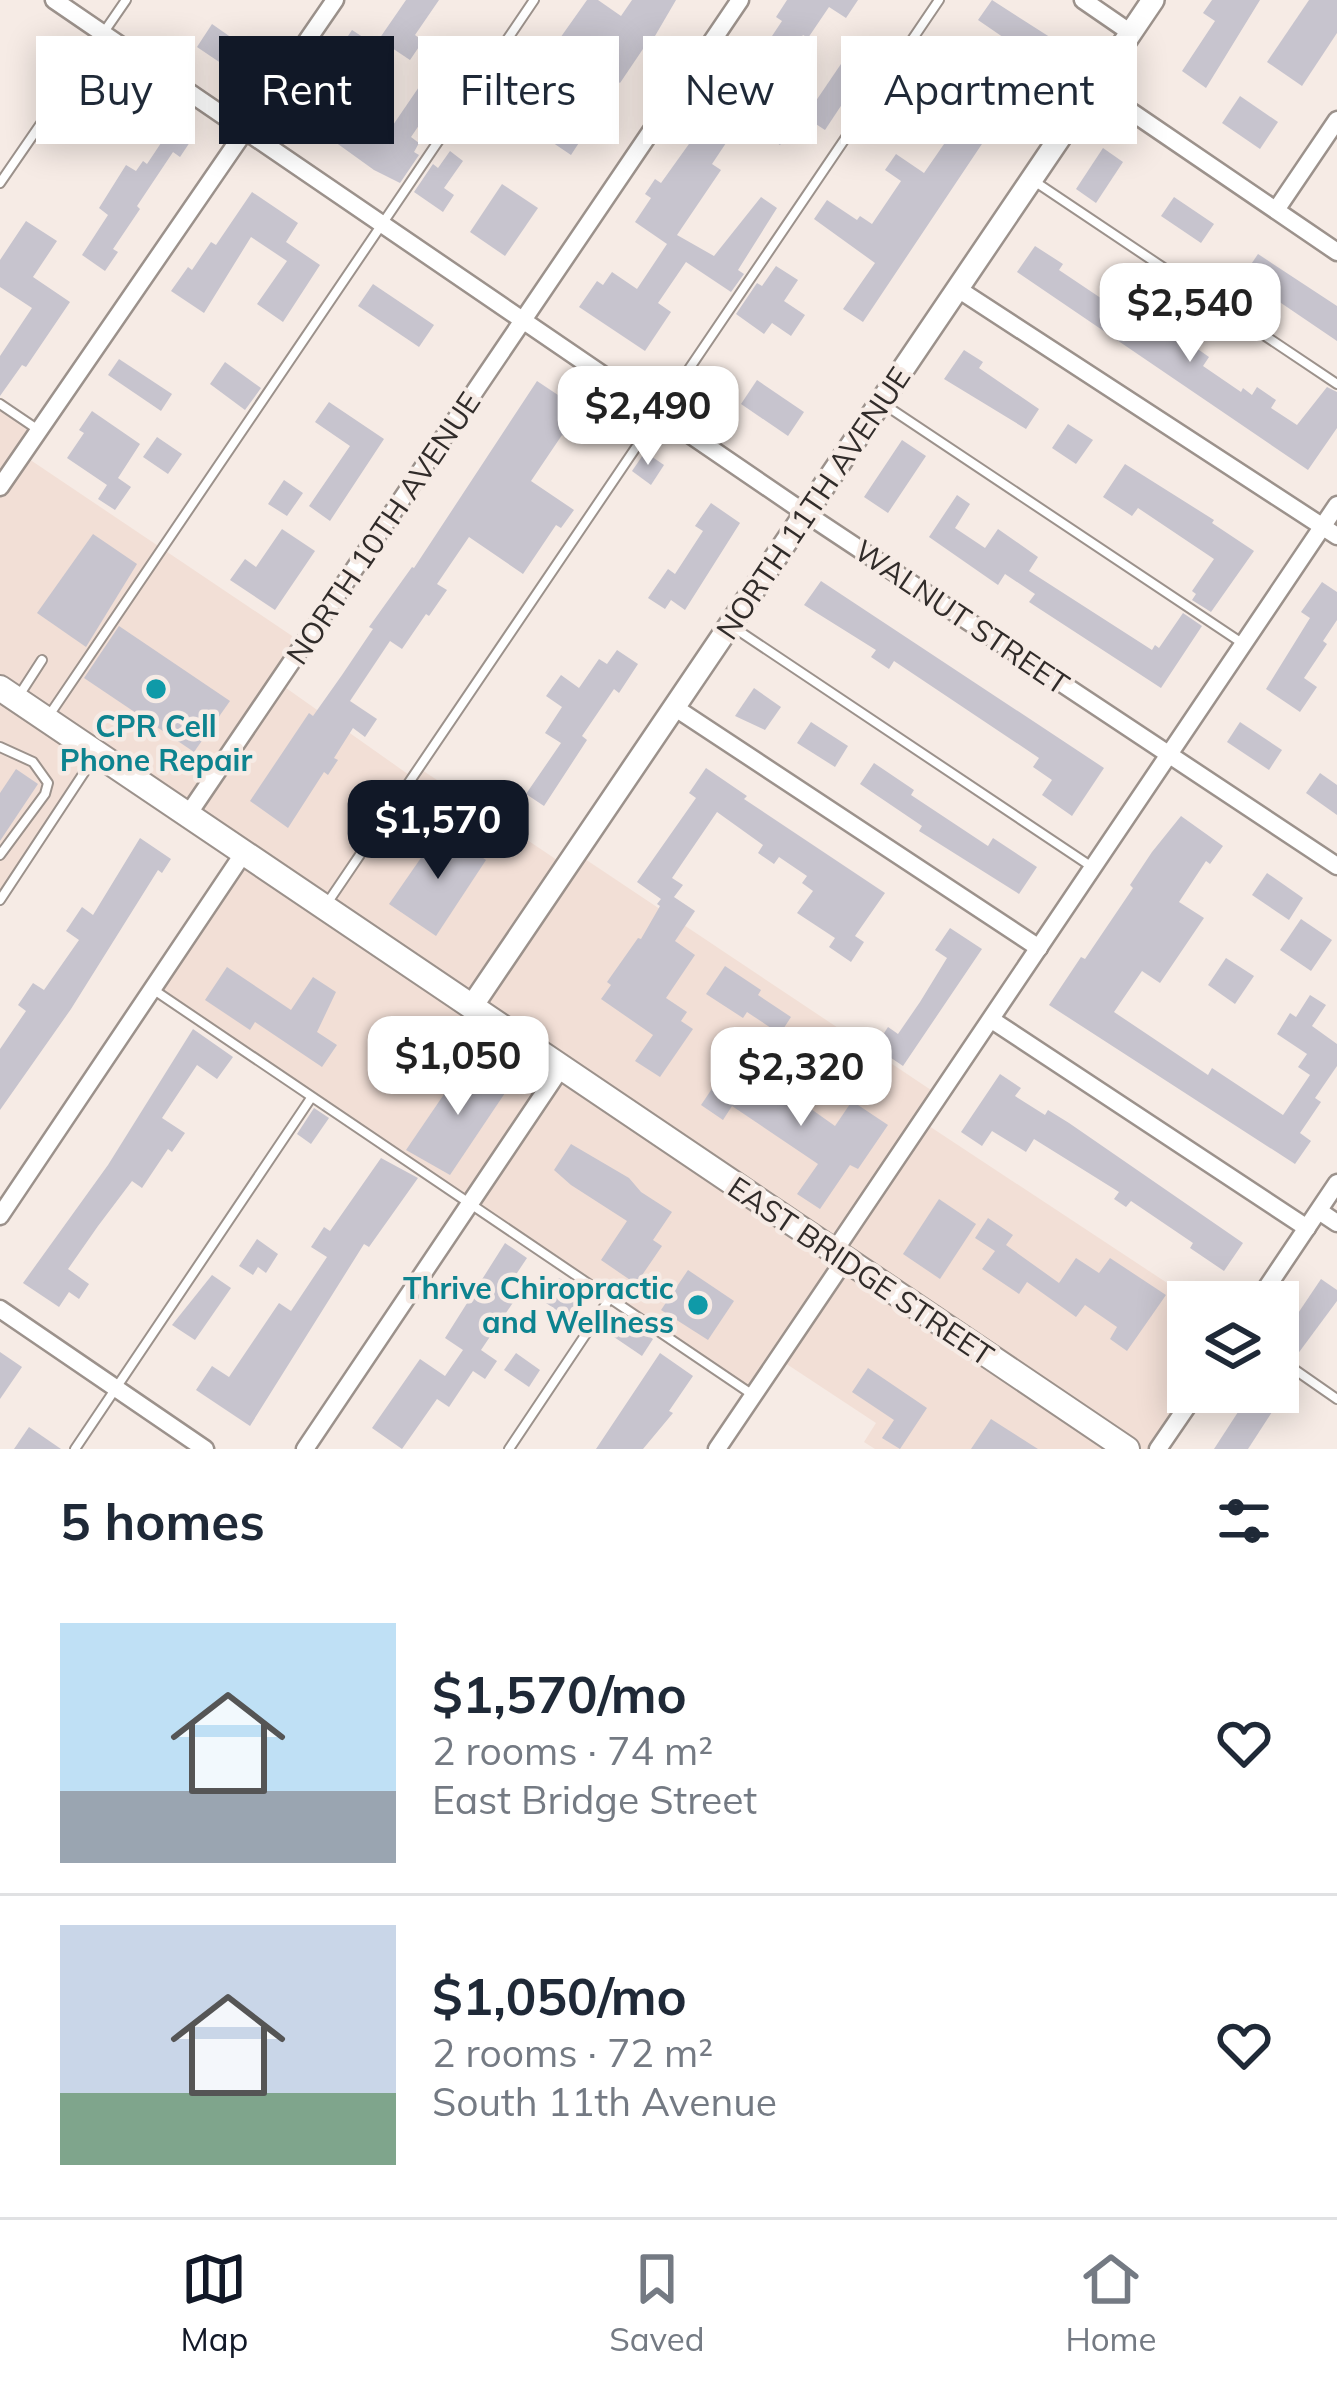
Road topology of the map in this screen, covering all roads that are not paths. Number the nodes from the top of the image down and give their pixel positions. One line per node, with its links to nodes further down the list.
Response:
1 (54, 0): 9 (street, WALNUT STREET)
2 (126, 0): 9 (lane)
3 (335, 0): 11 (street)
4 (534, 0): 22 (lane)
5 (740, 0): 25 (street, NORTH 10TH AVENUE)
6 (939, 0): 29 (lane)
7 (1083, 0): 10 (street)
8 (1153, 0): 10 (street, NORTH 11TH AVENUE)
9 (103, 33): 13 (street, WALNUT STREET); 20 (lane)
10 (1131, 33): 12 (street, NORTH 11TH AVENUE)
11 (311, 36)
12 (1129, 36)
13 (219, 112)
14 (1137, 116): 21 (street)
15 (1337, 120): 21 (street)
16 (238, 144): 30 (street)
17 (266, 144): 22 (street, WALNUT STREET)
18 (1056, 144): 19 (street, NORTH 11TH AVENUE)
19 (1032, 180): 24 (street, NORTH 11TH AVENUE); 26 (lane)
20 (0, 184)
21 (1276, 210): 23 (street)
22 (382, 223): 25 (street, WALNUT STREET); 40 (lane)
23 (1337, 252)
24 (958, 289): 27 (street, NORTH 11TH AVENUE); 34 (street)
25 (524, 321): 29 (street, WALNUT STREET); 46 (street, NORTH 10TH AVENUE)
26 (1337, 383)
27 (881, 403): 33 (street, NORTH 11TH AVENUE); 36 (lane)
28 (0, 404): 30 (lane)
29 (660, 413): 33 (street, WALNUT STREET); 52 (lane)
30 (38, 430): 31 (street)
31 (0, 488)
32 (1337, 505): 34 (street)
33 (805, 512): 35 (street, NORTH 11TH AVENUE); 43 (street, WALNUT STREET)
34 (1330, 532): 36 (street)
35 (730, 624): 39 (street, NORTH 11TH AVENUE); 50 (lane)
36 (1243, 644): 43 (street)
37 (42, 660): 38 (lane)
38 (8, 693): 40 (main road, EAST BRIDGE STREET)
39 (674, 707): 53 (street); 55 (street, NORTH 11TH AVENUE)
40 (47, 718): 42 (main road, EAST BRIDGE STREET)
41 (0, 747): 45 (lane)
42 (97, 753): 44 (lane); 46 (main road, EAST BRIDGE STREET)
43 (1167, 754): 49 (street, WALNUT STREET); 50 (street)
44 (63, 803): 45 (lane); 51 (lane)
45 (35, 806): 48 (lane)
46 (187, 816): 47 (main road, EAST BRIDGE STREET)
47 (243, 854): 52 (main road, EAST BRIDGE STREET); 54 (street)
48 (0, 855)
49 (1337, 866)
50 (1093, 868): 53 (street)
51 (0, 900)
52 (324, 908): 55 (main road, EAST BRIDGE STREET)
53 (1039, 948): 56 (street)
54 (153, 989): 58 (lane); 62 (street)
55 (472, 1006): 57 (main road, EAST BRIDGE STREET)
56 (992, 1020): 64 (street); 65 (street)
57 (561, 1068): 60 (street); 65 (main road, EAST BRIDGE STREET)
58 (311, 1098): 60 (lane); 70 (lane)
59 (1337, 1183): 61 (street)
60 (471, 1202): 67 (lane); 76 (street)
61 (1318, 1210): 63 (street); 64 (street)
62 (0, 1216)
63 (1337, 1223)
64 (1307, 1228): 66 (street)
65 (839, 1257): 71 (street); 79 (main road, EAST BRIDGE STREET)
66 (1271, 1281)
67 (610, 1298): 71 (lane); 77 (lane)
68 (0, 1310): 70 (street)
69 (1299, 1373): 72 (lane)
70 (116, 1389): 74 (lane); 75 (street)
71 (753, 1395): 78 (street)
72 (1337, 1399)
73 (1183, 1413): 80 (street)
74 (75, 1449)
75 (205, 1449)
76 (305, 1449)
77 (509, 1449)
78 (717, 1449)
79 (1126, 1449)
80 (1158, 1449)

